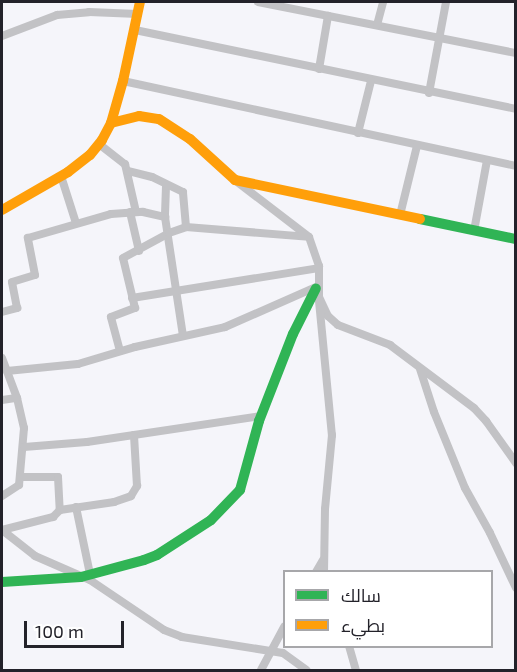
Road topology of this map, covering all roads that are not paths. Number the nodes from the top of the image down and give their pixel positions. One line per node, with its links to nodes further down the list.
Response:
1 (140, 2): 5 (street)
2 (258, 2): 6 (street)
3 (383, 2): 7 (street)
4 (446, 2): 10 (street)
5 (138, 14): 8 (street); 9 (street)
6 (328, 16): 7 (street); 12 (street)
7 (377, 25): 10 (street)
8 (135, 30): 12 (street); 13 (street)
9 (2, 36)
10 (438, 36): 11 (street); 15 (street)
11 (516, 53)
12 (319, 69): 14 (street)
13 (123, 81): 17 (street); 18 (street)
14 (371, 81): 15 (street); 18 (street)
15 (429, 93): 16 (street)
16 (516, 109)
17 (111, 123): 19 (street); 25 (street)
18 (358, 133): 20 (street)
19 (99, 144): 23 (street); 24 (street)
20 (417, 146): 21 (street); 29 (street)
21 (487, 160): 22 (street); 33 (street)
22 (516, 166)
23 (128, 171): 26 (street); 28 (street)
24 (61, 176): 27 (street); 31 (street)
25 (235, 180): 29 (street); 35 (street)
26 (166, 186): 30 (street); 32 (street)
27 (2, 210)
28 (133, 212): 30 (street); 31 (street); 37 (street)
29 (400, 215): 33 (street)
30 (165, 217): 34 (street)
31 (76, 223): 42 (street)
32 (186, 227): 34 (street); 35 (street)
33 (474, 231): 36 (street)
34 (169, 233): 37 (street); 39 (street)
35 (309, 237): 38 (street)
36 (516, 239)
37 (140, 251): 41 (street)
38 (319, 268): 39 (street); 40 (street)
39 (177, 289): 41 (street); 43 (street)
40 (318, 290): 43 (street); 46 (street); 50 (street); 59 (street)
41 (132, 297): 44 (street)
42 (2, 312)
43 (183, 336): 44 (street)
44 (120, 351): 47 (street)
45 (2, 358): 47 (street)
46 (420, 369): 53 (street); 64 (street)
47 (7, 371): 48 (street)
48 (17, 398): 49 (street); 52 (street)
49 (2, 400)
50 (261, 416): 51 (street); 62 (street)
51 (134, 435): 52 (street); 56 (street)
52 (24, 447): 54 (street)
53 (516, 463)
54 (20, 477): 55 (street); 57 (street)
55 (2, 496)
56 (76, 507): 57 (street); 62 (street)
57 (60, 510): 58 (street)
58 (2, 530): 62 (street)
59 (323, 558): 60 (street); 61 (street)
60 (317, 570)
61 (324, 570)
62 (85, 575): 63 (street); 67 (street)
63 (2, 582)
64 (516, 588)
65 (283, 631): 67 (street)
66 (350, 648): 70 (street)
67 (272, 650): 68 (street); 69 (street)
68 (261, 670)
69 (306, 670)
70 (356, 670)

